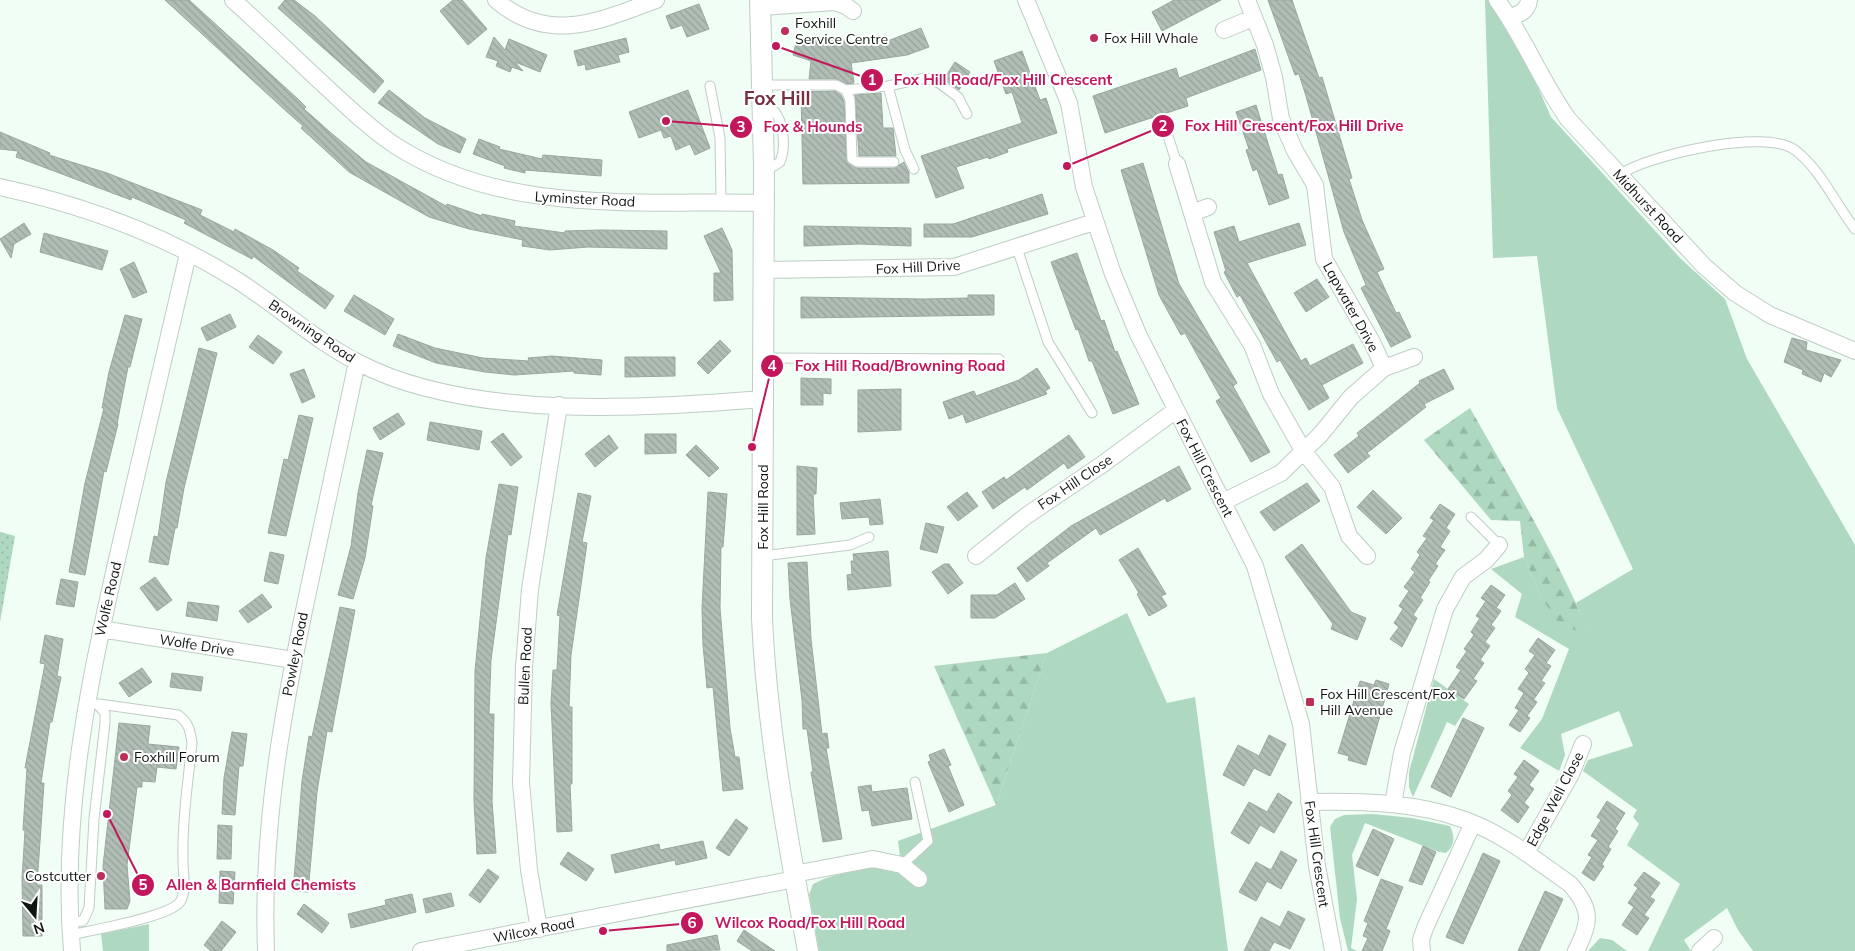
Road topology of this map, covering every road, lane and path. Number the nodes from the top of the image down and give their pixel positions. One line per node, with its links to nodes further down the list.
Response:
1 (233, 0): 24 (street, Lyminster Road)
2 (496, 0): 3 (street)
3 (656, 0)
4 (1026, 0): 28 (street, Fox Hill Crescent)
5 (1247, 0): 11 (street, Lapwater Drive)
6 (1497, 0): 10 (street, Midhurst Road)
7 (1529, 0): 10 (street)
8 (760, 3): 9 (street); 13 (street, Fox Hill Road)
9 (854, 12)
10 (1509, 17): 22 (street, Midhurst Road)
11 (1253, 18): 12 (street); 38 (street, Lapwater Drive)
12 (1224, 30)
13 (762, 85): 16 (lane); 25 (street, Fox Hill Road)
14 (710, 86): 24 (lane)
15 (888, 86): 16 (lane); 17 (lane); 21 (lane)
16 (846, 90): 19 (lane)
17 (967, 114)
18 (1166, 130): 20 (lane)
19 (894, 162)
20 (1177, 164): 27 (street)
21 (914, 169)
22 (1619, 175): 29 (lane); 33 (street, Midhurst Road)
23 (0, 187): 31 (street, Browning Road)
24 (721, 202): 25 (street, Lyminster Road)
25 (764, 203): 32 (street, Fox Hill Road)
26 (1208, 207): 27 (street)
27 (1192, 213): 43 (street)
28 (1094, 222): 30 (street, Fox Hill Drive); 41 (street, Fox Hill Crescent)
29 (1855, 229)
30 (1017, 248): 32 (street, Fox Hill Drive); 42 (lane)
31 (188, 254): 37 (street, Browning Road); 51 (street, Wolfe Road)
32 (764, 270): 35 (street, Fox Hill Road)
33 (1855, 351)
34 (1414, 357): 38 (street, Lapwater Drive)
35 (763, 358): 36 (lane); 39 (street, Fox Hill Road)
36 (999, 359)
37 (357, 362): 40 (street, Browning Road); 52 (street, Powley Road)
38 (1384, 368): 43 (street, Lapwater Drive)
39 (764, 399): 40 (street, Browning Road); 48 (street, Fox Hill Road)
40 (559, 405): 64 (street, Bullen Road)
41 (1176, 410): 44 (street, Fox Hill Crescent); 49 (street, Fox Hill Close)
42 (1092, 413)
43 (1304, 452): 44 (street, Lapwater Drive); 50 (street)
44 (1223, 502): 56 (street, Fox Hill Crescent)
45 (1471, 517): 47 (lane)
46 (869, 537): 48 (lane)
47 (1500, 545): 57 (street)
48 (763, 556): 61 (street, Fox Hill Road)
49 (976, 556)
50 (1367, 556)
51 (101, 629): 52 (street, Wolfe Drive); 53 (street, Wolfe Road)
52 (293, 660): 68 (street, Powley Road)
53 (93, 703): 63 (street, Wolfe Road); 63 (lane)
54 (1583, 744): 59 (street, Edge Well Close)
55 (915, 782): 60 (lane)
56 (1310, 802): 57 (street); 71 (street, Fox Hill Crescent)
57 (1393, 804): 58 (street)
58 (1473, 824): 59 (street); 72 (street)
59 (1526, 853): 73 (street)
60 (902, 865): 61 (street, Wilcox Road); 62 (street)
61 (794, 877): 64 (street, Wilcox Road); 70 (street, Fox Hill Road)
62 (919, 879)
63 (71, 928): 67 (street, Wolfe Road)
64 (539, 928): 66 (street, Wilcox Road)
65 (1714, 938): 74 (street)
66 (439, 949): 69 (street, Wilcox Road)
67 (72, 951)
68 (266, 951)
69 (421, 951)
70 (808, 951)
71 (1333, 951)
72 (1422, 951)
73 (1576, 951)
74 (1700, 951)

